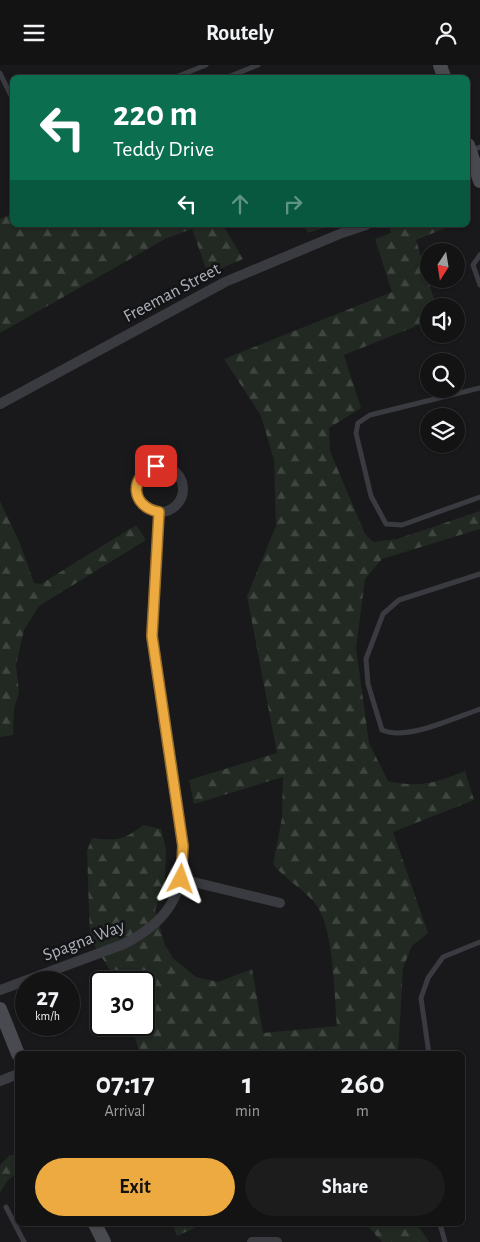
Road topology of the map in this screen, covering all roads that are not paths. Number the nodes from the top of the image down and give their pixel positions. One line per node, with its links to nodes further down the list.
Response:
1 (206, 65): 4 (lane)
2 (258, 65): 5 (lane)
3 (0, 73): 6 (lane)
4 (181, 75)
5 (233, 75)
6 (10, 94)
7 (472, 148): 8 (main road)
8 (480, 181)
9 (360, 227): 13 (street, Freeman Street)
10 (480, 255): 11 (lane)
11 (480, 285)
12 (480, 388): 14 (lane)
13 (0, 404)
14 (480, 497)
15 (159, 512): 15 (street); 18 (street, Spagna Way)
16 (480, 574): 17 (lane)
17 (480, 709)
18 (181, 879): 19 (street); 21 (street, Spagna Way)
19 (280, 903)
20 (480, 942): 24 (lane)
21 (0, 990)
22 (0, 1009): 23 (main road)
23 (17, 1051)
24 (429, 1051)
25 (15, 1075): 26 (street)
26 (0, 1081)
27 (6, 1207): 28 (lane)
28 (15, 1224)
29 (16, 1226): 32 (lane)
30 (96, 1226): 33 (main road)
31 (441, 1226): 36 (lane)
32 (24, 1242)
33 (104, 1242)
34 (252, 1242): 35 (street)
35 (277, 1242)
36 (445, 1242)

